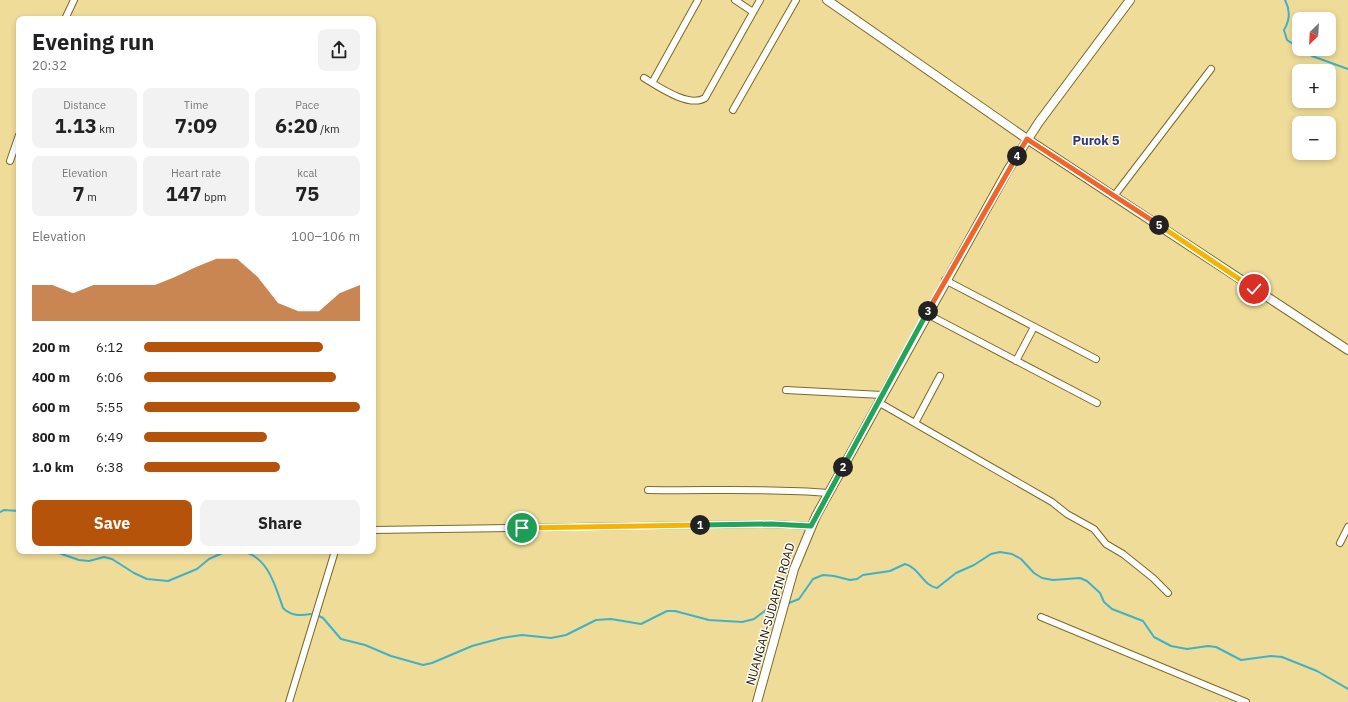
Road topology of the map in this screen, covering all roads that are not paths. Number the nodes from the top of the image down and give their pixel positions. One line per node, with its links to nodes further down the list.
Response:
1 (74, 0): 9 (street)
2 (698, 0): 12 (street)
3 (735, 0): 8 (street)
4 (760, 0): 8 (street)
5 (796, 0): 13 (street)
6 (827, 0): 14 (street)
7 (1130, 0): 14 (street, NUANGAN-SUDAPIN ROAD)
8 (753, 12): 12 (street)
9 (67, 16)
10 (1212, 69): 17 (street)
11 (644, 78): 12 (street)
12 (652, 83)
13 (732, 110)
14 (1027, 139): 17 (street); 18 (street, NUANGAN-SUDAPIN ROAD)
15 (16, 144): 16 (street)
16 (10, 161)
17 (1114, 196): 21 (street)
18 (945, 280): 19 (street, NUANGAN-SUDAPIN ROAD); 20 (street)
19 (927, 314): 23 (street); 26 (street, NUANGAN-SUDAPIN ROAD)
20 (1034, 327): 22 (street); 23 (street)
21 (1348, 350)
22 (1096, 359)
23 (1016, 361): 27 (street)
24 (940, 376): 28 (street)
25 (786, 390): 26 (street)
26 (880, 398): 28 (street); 30 (street, NUANGAN-SUDAPIN ROAD)
27 (1097, 403)
28 (915, 422): 36 (street)
29 (648, 490): 30 (street)
30 (828, 493): 31 (street, NUANGAN-SUDAPIN ROAD)
31 (811, 526): 33 (street); 39 (street, NUANGAN-SUDAPIN ROAD)
32 (1348, 526): 34 (street)
33 (376, 530)
34 (1340, 543)
35 (334, 554): 38 (street)
36 (1168, 593)
37 (1041, 618): 40 (street)
38 (289, 702)
39 (757, 702)
40 (1246, 702)

